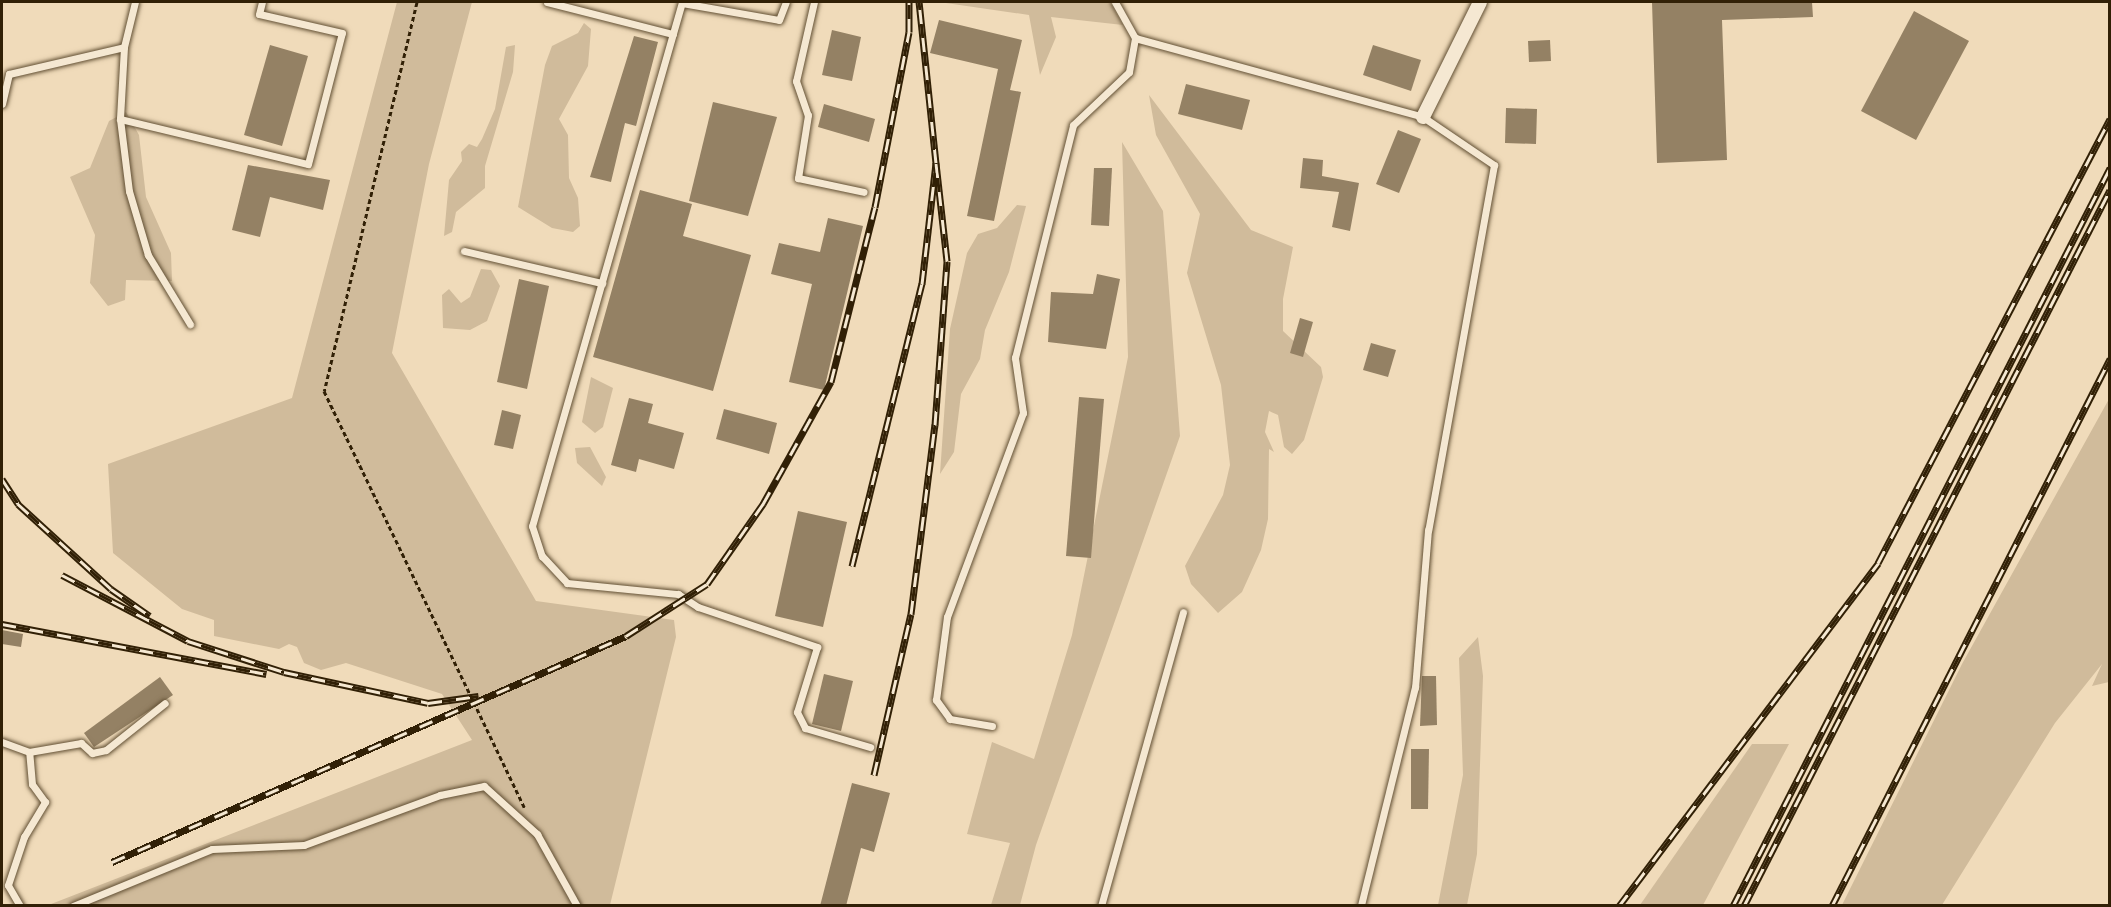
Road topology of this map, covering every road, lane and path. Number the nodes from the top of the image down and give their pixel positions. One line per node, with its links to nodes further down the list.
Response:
1 (135, 2): 12 (lane)
2 (262, 2): 15 (lane)
3 (417, 2): 26 (path)
4 (547, 2): 10 (lane)
5 (682, 2): 6 (lane); 10 (lane)
6 (786, 2)
7 (814, 2): 16 (lane)
8 (1115, 2): 11 (lane)
9 (1480, 2): 14 (street)
10 (673, 34): 18 (lane)
11 (1135, 38): 14 (lane); 22 (lane)
12 (124, 47): 13 (lane); 15 (lane)
13 (2, 104)
14 (1423, 117): 31 (lane)
15 (120, 119): 19 (lane)
16 (864, 192)
17 (464, 251): 18 (lane)
18 (602, 284): 24 (lane)
19 (190, 324)
20 (1183, 612): 30 (lane)
21 (165, 703): 25 (lane)
22 (992, 726)
23 (2, 742): 25 (lane)
24 (870, 747)
25 (29, 752): 27 (lane)
26 (537, 834): 28 (lane); 29 (lane)
27 (20, 906)
28 (73, 906)
29 (577, 906)
30 (1101, 906)
31 (1361, 906)

